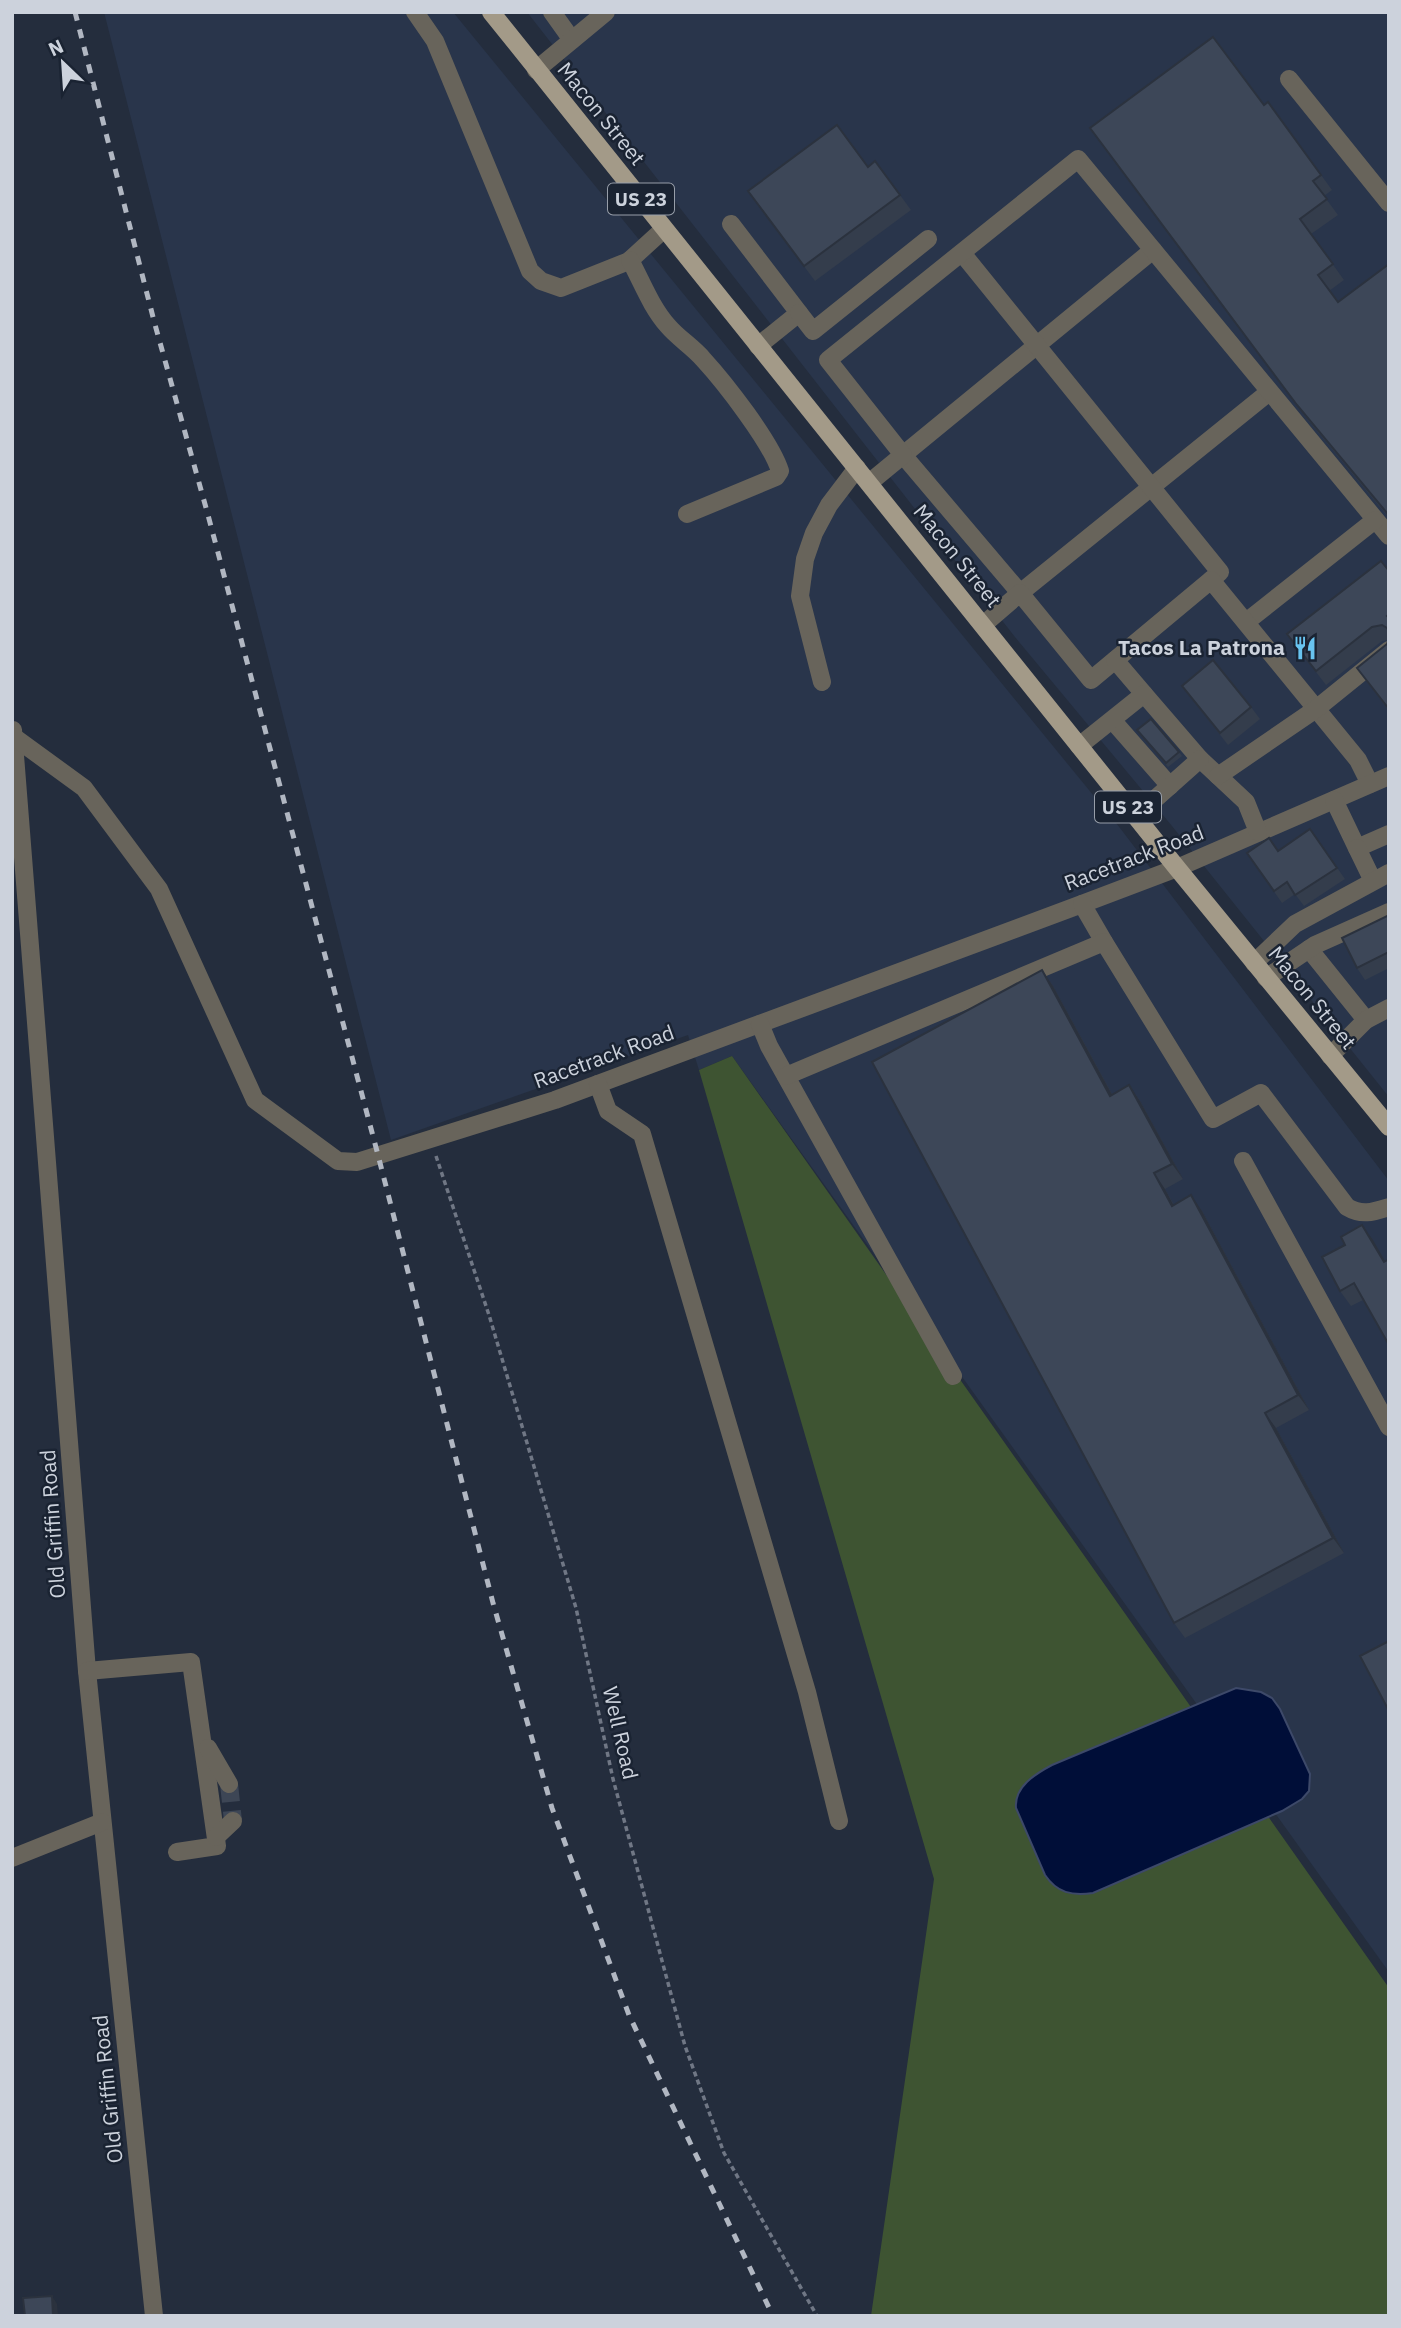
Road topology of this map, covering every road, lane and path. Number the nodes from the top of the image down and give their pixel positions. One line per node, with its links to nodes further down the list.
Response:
1 (415, 12): 14 (street)
2 (491, 12): 6 (main road, Macon Street / US 23)
3 (552, 12): 5 (street)
4 (606, 12): 5 (street)
5 (572, 40): 6 (street)
6 (536, 70): 10 (main road, Macon Street / US 23)
7 (1289, 79): 8 (street)
8 (1389, 204)
9 (731, 224): 15 (street)
10 (664, 229): 14 (street); 17 (main road, Macon Street / US 23)
11 (928, 239): 15 (street)
12 (1153, 250): 13 (street); 16 (street); 18 (street)
13 (962, 253): 16 (street); 19 (street)
14 (630, 260): 23 (street)
15 (799, 313): 17 (street)
16 (1036, 345): 19 (street); 22 (street)
17 (758, 346): 20 (main road, Macon Street / US 23)
18 (1269, 392): 22 (street); 24 (street)
19 (903, 455): 21 (street); 27 (street)
20 (857, 468): 21 (main road, Macon Street / US 23); 32 (street)
21 (869, 483): 29 (main road, Macon Street / US 23)
22 (1150, 486): 26 (street); 27 (street)
23 (687, 514)
24 (1375, 520): 25 (street); 28 (street)
25 (1389, 536)
26 (1211, 580): 28 (street); 31 (street)
27 (1020, 593): 29 (street); 31 (street)
28 (1246, 622): 34 (street)
29 (983, 625): 37 (main road, Macon Street / US 23)
30 (1389, 650): 34 (street)
31 (1115, 660): 33 (street)
32 (822, 682)
33 (1144, 694): 35 (street); 38 (street)
34 (1316, 709): 39 (street); 41 (street)
35 (1113, 721): 37 (street); 42 (street)
36 (13, 733): 63 (street, Racetrack Road); 68 (street, Old Griffin Road)
37 (1079, 746): 44 (main road, Macon Street / US 23)
38 (1200, 760): 39 (street); 42 (street)
39 (1218, 776): 45 (street)
40 (1389, 776): 41 (street, Racetrack Road)
41 (1370, 784): 43 (street, Racetrack Road)
42 (1170, 786): 44 (street)
43 (1334, 800): 45 (street, Racetrack Road); 47 (street)
44 (1136, 817): 48 (main road, Macon Street / US 23)
45 (1258, 832): 48 (street, Racetrack Road)
46 (1389, 834): 47 (street)
47 (1357, 848): 49 (street)
48 (1177, 868): 50 (street, Racetrack Road); 54 (main road, Macon Street / US 23)
49 (1381, 877): 54 (street)
50 (1082, 904): 52 (street); 58 (street, Racetrack Road)
51 (1389, 912): 53 (street)
52 (1104, 942): 60 (street); 65 (street)
53 (1309, 949): 55 (street); 57 (street)
54 (1254, 962): 55 (main road, Macon Street / US 23)
55 (1266, 978): 59 (main road, Macon Street / US 23)
56 (1389, 1009): 57 (street)
57 (1366, 1020): 59 (street)
58 (760, 1024): 60 (street); 61 (street, Racetrack Road)
59 (1331, 1056): 62 (main road, Macon Street / US 23)
60 (786, 1076): 66 (street)
61 (598, 1084): 63 (street, Racetrack Road); 72 (street)
62 (1389, 1127)
63 (431, 1141): 78 (path, Well Road)
64 (1243, 1161): 67 (street)
65 (1389, 1207)
66 (953, 1376)
67 (1389, 1427)
68 (87, 1671): 69 (street); 73 (street, Old Griffin Road)
69 (203, 1738): 70 (street); 74 (street)
70 (229, 1784)
71 (233, 1821): 74 (street)
72 (839, 1821)
73 (102, 1822): 76 (street); 77 (street, Old Griffin Road)
74 (217, 1841): 75 (street)
75 (177, 1852)
76 (12, 1858)
77 (154, 2316)
78 (817, 2316)

